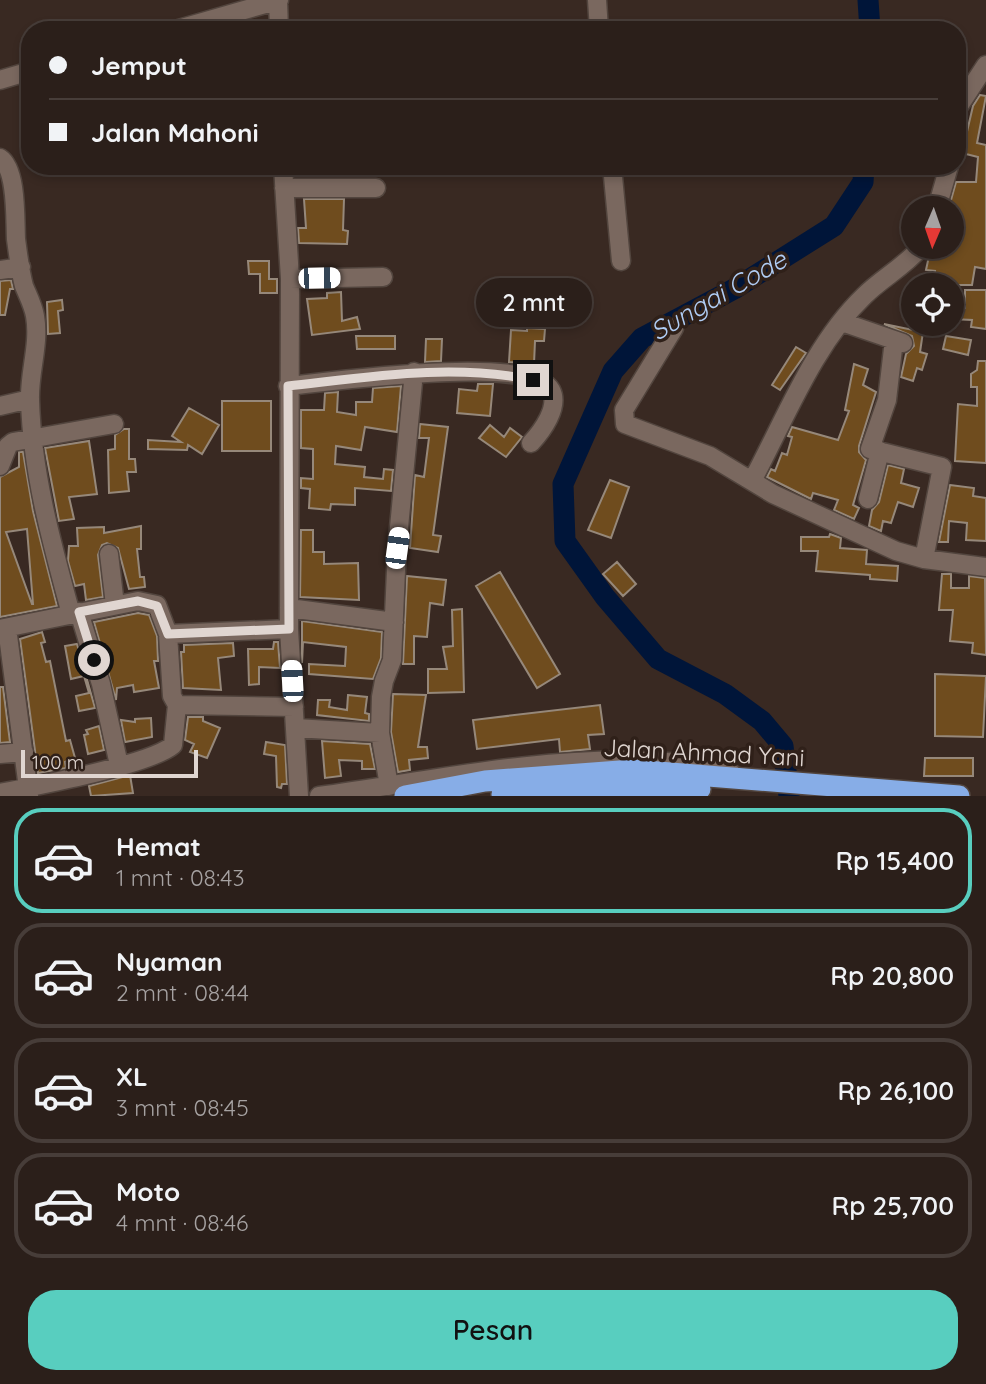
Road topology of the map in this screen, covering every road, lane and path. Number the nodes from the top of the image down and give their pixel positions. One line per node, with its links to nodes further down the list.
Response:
1 (279, 0): 3 (street); 4 (street)
2 (597, 0): 5 (street)
3 (206, 21)
4 (279, 21)
5 (598, 21)
6 (986, 65): 9 (street)
7 (21, 74): 8 (street)
8 (0, 80)
9 (966, 95)
10 (0, 158): 17 (street)
11 (284, 175): 14 (street)
12 (613, 175): 19 (street)
13 (947, 175): 16 (street)
14 (284, 188): 15 (street); 23 (street)
15 (376, 188)
16 (941, 196)
17 (8, 227): 20 (street)
18 (911, 259): 24 (street)
19 (621, 261)
20 (21, 267): 21 (street); 28 (street)
21 (0, 270)
22 (383, 277): 23 (street)
23 (290, 279): 27 (street)
24 (842, 322): 33 (street); 35 (street)
25 (674, 328): 35 (street)
26 (414, 372): 27 (street); 32 (street); 43 (street)
27 (288, 386): 41 (street)
28 (30, 398): 29 (street); 31 (street)
29 (0, 406)
30 (114, 424): 31 (street)
31 (34, 439): 34 (street); 42 (street)
32 (531, 443)
33 (880, 452): 36 (street); 38 (street)
34 (0, 466)
35 (751, 481): 38 (street)
36 (869, 499)
37 (109, 554): 40 (street)
38 (924, 559): 39 (street)
39 (986, 567)
40 (115, 605): 42 (street); 46 (street)
41 (289, 608): 43 (street); 45 (street)
42 (75, 613): 44 (street); 53 (street)
43 (394, 622): 50 (street)
44 (3, 629): 51 (street)
45 (289, 629): 46 (street); 48 (street)
46 (168, 634): 47 (street)
47 (177, 705): 48 (street); 53 (street)
48 (294, 708): 49 (street)
49 (295, 728): 50 (street); 59 (street)
50 (380, 733): 56 (street)
51 (24, 752): 52 (street); 57 (street)
52 (0, 754)
53 (119, 765): 55 (street)
54 (748, 783): 56 (highway, Jalan Ahmad Yani); 61 (highway, Jalan Ahmad Yani); 62 (highway, Jalan Ahmad Yani); 63 (highway, Jalan Ahmad Yani)
55 (66, 788): 57 (street)
56 (397, 791): 60 (street)
57 (29, 792): 58 (street)
58 (0, 793)
59 (299, 796)
60 (319, 796)
61 (485, 796)
62 (782, 796)
63 (959, 796)

